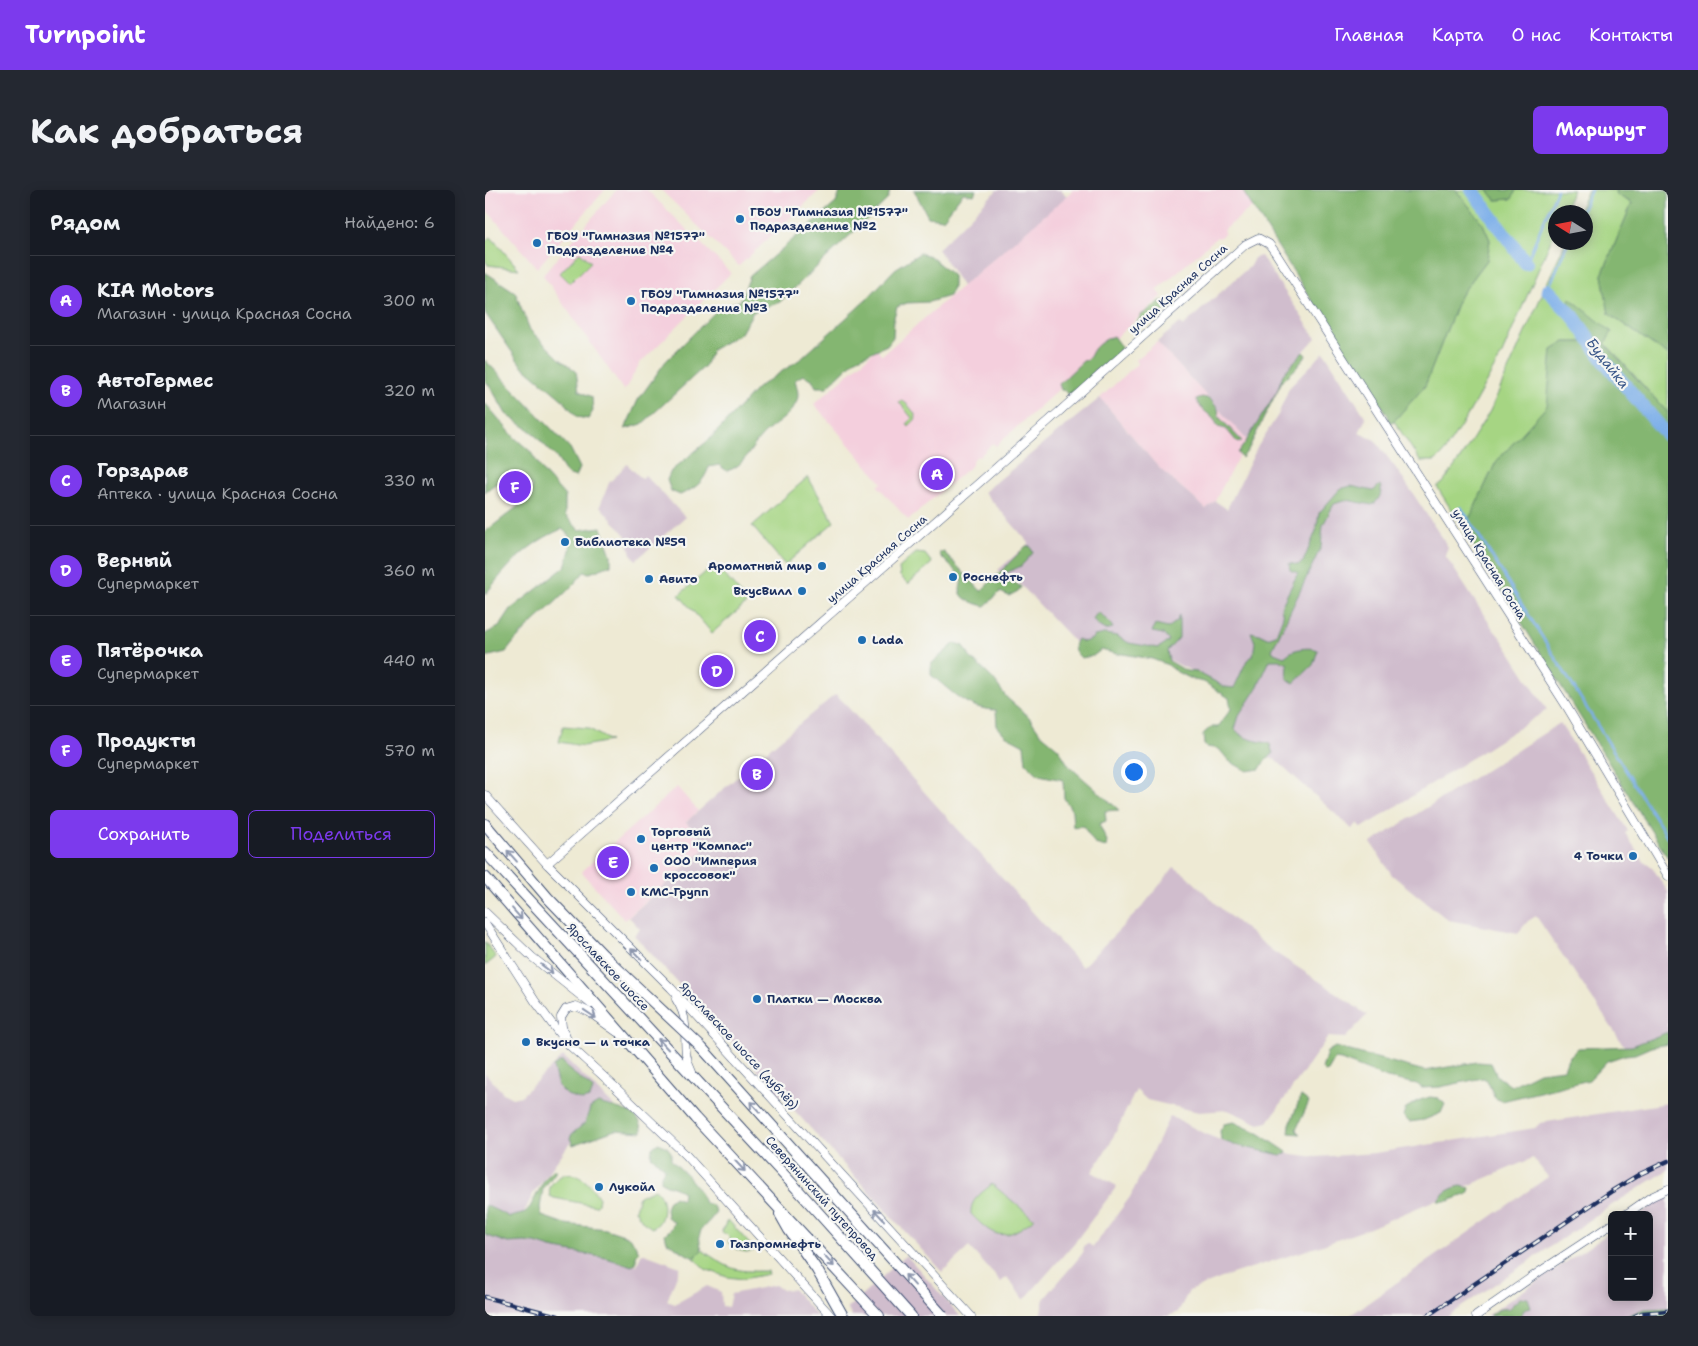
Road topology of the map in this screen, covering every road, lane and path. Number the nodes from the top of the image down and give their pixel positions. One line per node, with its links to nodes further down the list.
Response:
1 (485, 795): 4 (street, Ярославское шоссе (дублёр))
2 (485, 824): 23 (main road, one-way to 2, bridge)
3 (485, 852): 13 (main road, Ярославское шоссе, one-way to 3)
4 (547, 864): 5 (street, улица Красная Сосна); 9 (street, Ярославское шоссе (дублёр), one-way to 4)
5 (1668, 876)
6 (485, 877): 10 (main road, one-way to 10)
7 (485, 912): 10 (street, one-way to 10)
8 (485, 923): 12 (street)
9 (671, 988): 13 (street); 24 (street, Ярославское шоссе (дублёр), one-way to 9)
10 (609, 1018): 11 (main road)
11 (625, 1038): 12 (street, one-way to 11); 16 (main road, one-way to 16)
12 (569, 1045): 19 (street)
13 (696, 1080): 14 (main road, Ярославское шоссе)
14 (712, 1099): 22 (main road, Северянинский путепровод)
15 (1668, 1189): 17 (street)
16 (772, 1200): 20 (main road); 21 (main road, one-way to 21)
17 (1631, 1211)
18 (1608, 1227): 25 (street)
19 (831, 1316)
20 (843, 1316)
21 (879, 1316)
22 (911, 1316)
23 (943, 1316)
24 (971, 1316)
25 (1476, 1316)

